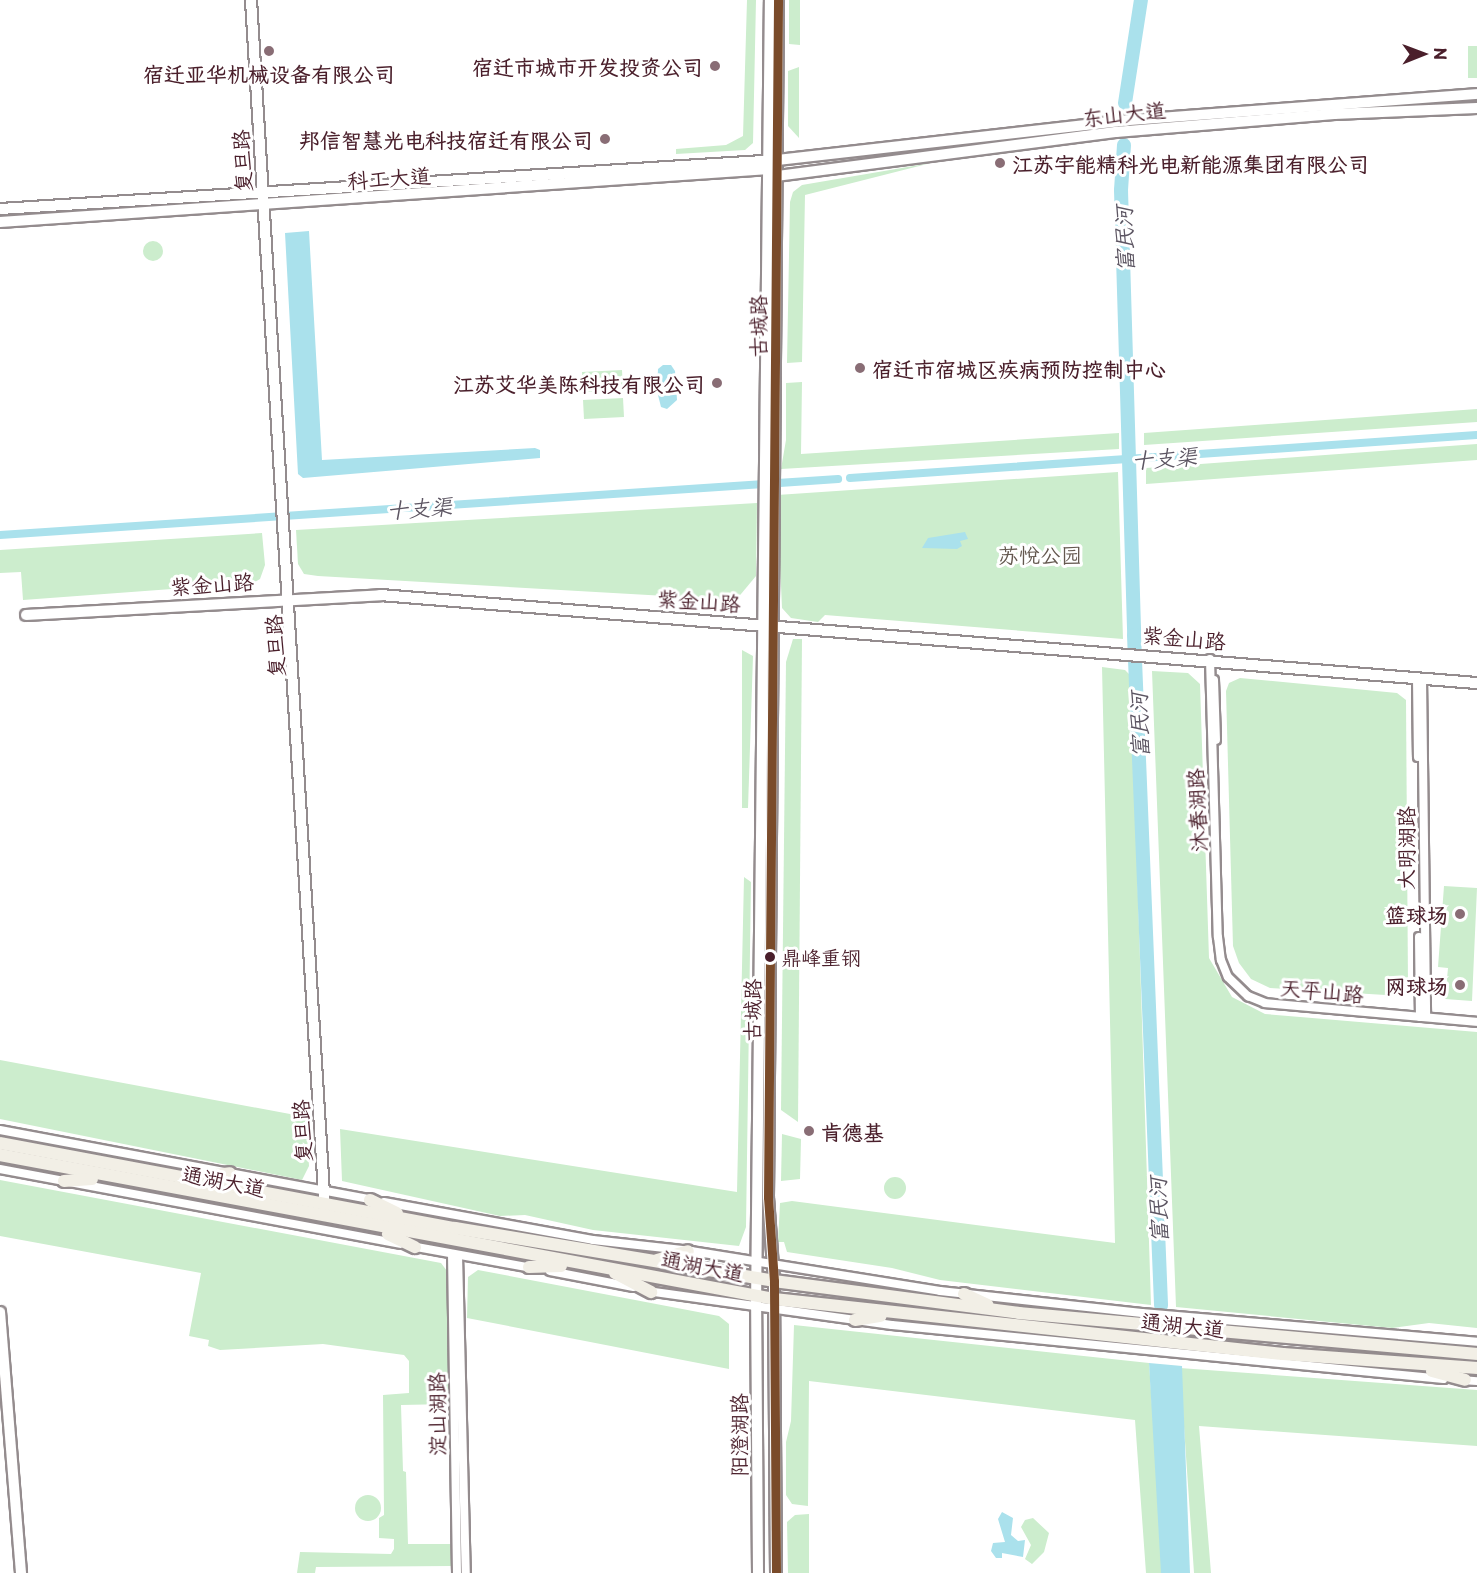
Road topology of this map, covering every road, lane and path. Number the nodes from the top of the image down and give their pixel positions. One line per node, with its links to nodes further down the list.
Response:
1 (250, 0): 7 (street, 复旦路)
2 (770, 0): 6 (street, 古城路)
3 (778, 0): 6 (street, 古城路)
4 (1477, 94): 6 (street, 东山大道)
5 (1477, 108): 6 (street, 东山大道)
6 (773, 166): 7 (street, 科工大道); 8 (street, 科工大道); 13 (street, 古城路)
7 (262, 192): 8 (street, 复旦路); 9 (street, 科工大道)
8 (263, 205): 10 (street, 科工大道); 11 (street, 复旦路)
9 (0, 209)
10 (0, 222)
11 (290, 597): 12 (street, 紫金山路); 13 (street, 紫金山路); 30 (street, 复旦路)
12 (26, 615)
13 (770, 624): 14 (street, 紫金山路); 39 (street, 古城路); 40 (street, 古城路)
14 (1213, 659): 15 (street, 紫金山路); 17 (street, 沐春湖路)
15 (1420, 677): 16 (street, 紫金山路); 18 (street, 大明湖路)
16 (1477, 683)
17 (1223, 960): 18 (street, 天平山路)
18 (1423, 1015): 19 (street, 天平山路)
19 (1477, 1019)
20 (0, 1130): 26 (street)
21 (0, 1138): 23 (main road)
22 (0, 1143): 23 (main road, 通湖大道)
23 (17, 1146): 28 (main road, 通湖大道)
24 (0, 1155): 27 (main road, 通湖大道)
25 (0, 1169): 29 (street)
26 (230, 1173): 28 (main road); 30 (street)
27 (106, 1177): 29 (main road); 33 (main road, 通湖大道)
28 (187, 1178): 30 (main road, 通湖大道)
29 (64, 1181): 35 (street)
30 (325, 1197): 31 (street); 32 (main road, 通湖大道); 33 (street, 复旦路)
31 (370, 1200): 32 (main road); 36 (street)
32 (405, 1218): 38 (main road, 通湖大道)
33 (326, 1219): 34 (main road, 通湖大道)
34 (373, 1228): 35 (main road); 41 (main road, 通湖大道)
35 (414, 1247): 37 (street)
36 (687, 1251): 38 (main road); 39 (street)
37 (455, 1255): 42 (street); 62 (street, 淀山湖路); 63 (street, 淀山湖路)
38 (652, 1261): 44 (main road, 通湖大道)
39 (757, 1262): 40 (street); 44 (street, 古城路)
40 (771, 1264): 45 (street, 古城路); 47 (street)
41 (584, 1265): 42 (main road); 43 (main road, 通湖大道)
42 (529, 1267): 46 (street)
43 (603, 1268): 46 (main road); 48 (main road, 通湖大道)
44 (757, 1278): 45 (main road, 通湖大道); 48 (street, 古城路)
45 (774, 1281): 49 (street, 古城路); 50 (main road, 通湖大道)
46 (651, 1292): 48 (street)
47 (964, 1294): 50 (main road); 54 (street)
48 (757, 1302): 49 (main road, 通湖大道); 64 (street, 阳澄湖路)
49 (774, 1304): 52 (main road, 通湖大道); 53 (street); 65 (street, 阳澄湖路)
50 (1000, 1310): 55 (main road, 通湖大道)
51 (0, 1312): 61 (street)
52 (893, 1313): 53 (main road); 56 (main road, 通湖大道)
53 (855, 1320): 58 (street)
54 (1477, 1342)
55 (1477, 1354)
56 (1407, 1364): 57 (main road, 通湖大道); 58 (main road)
57 (1477, 1368)
58 (1471, 1381)
59 (0, 1397): 60 (street)
60 (14, 1573)
61 (21, 1573)
62 (457, 1573)
63 (466, 1573)
64 (758, 1573)
65 (776, 1573)

